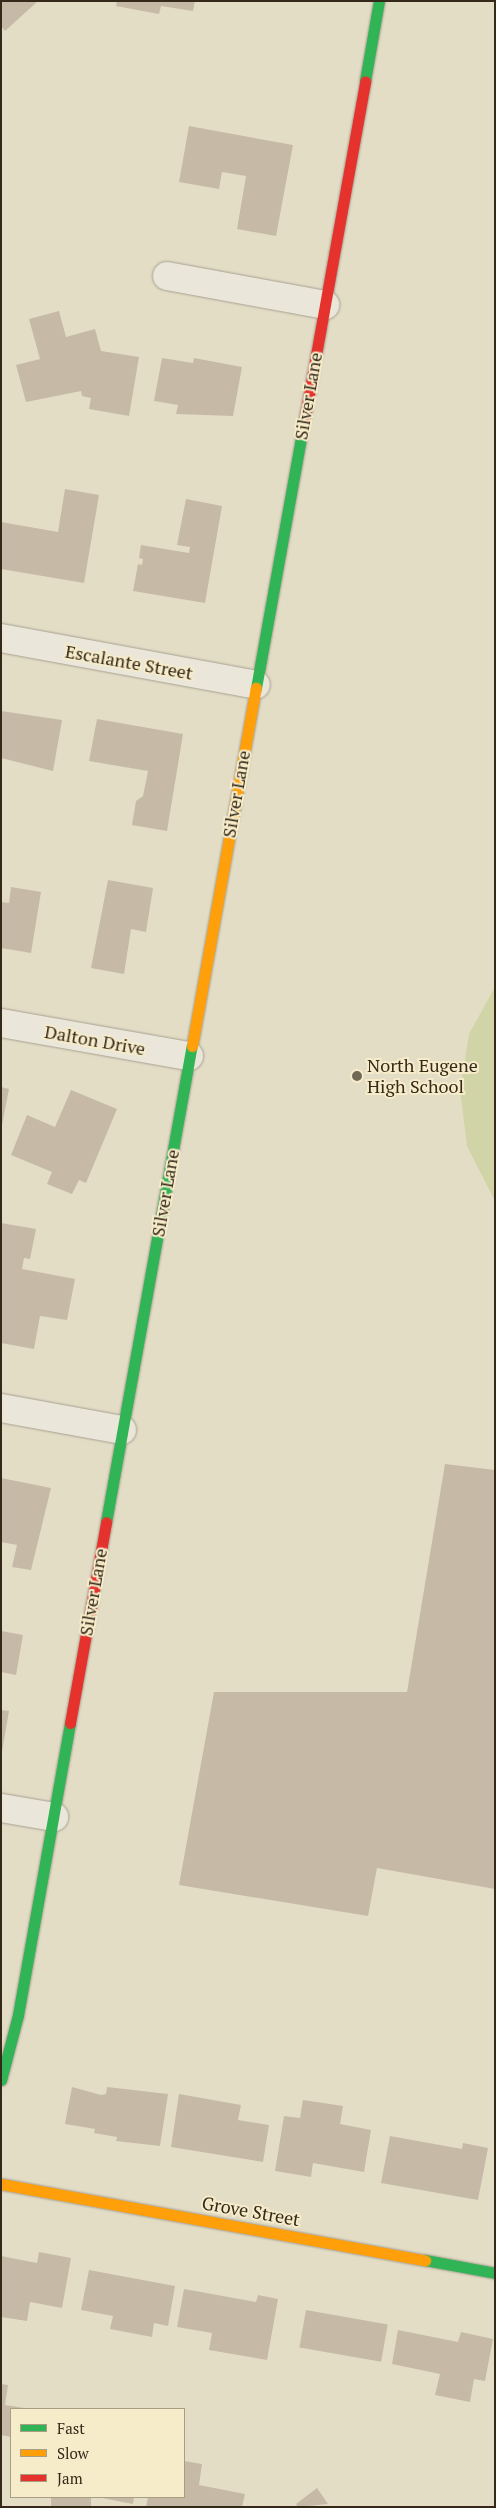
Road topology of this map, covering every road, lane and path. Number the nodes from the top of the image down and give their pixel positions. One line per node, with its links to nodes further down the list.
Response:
1 (379, 1): 3 (street, Silver Lane)
2 (167, 276): 3 (street)
3 (325, 305): 5 (street, Silver Lane)
4 (1, 638): 5 (street, Escalante Street)
5 (256, 685): 7 (street, Silver Lane)
6 (1, 1023): 7 (street, Dalton Drive)
7 (189, 1056): 9 (street, Silver Lane)
8 (1, 1408): 9 (street)
9 (122, 1430): 11 (street, Silver Lane)
10 (1, 1808): 11 (street)
11 (54, 1818): 12 (street, Silver Lane)
12 (1, 2080)
13 (1, 2184): 14 (street, Grove Street)
14 (495, 2273)

